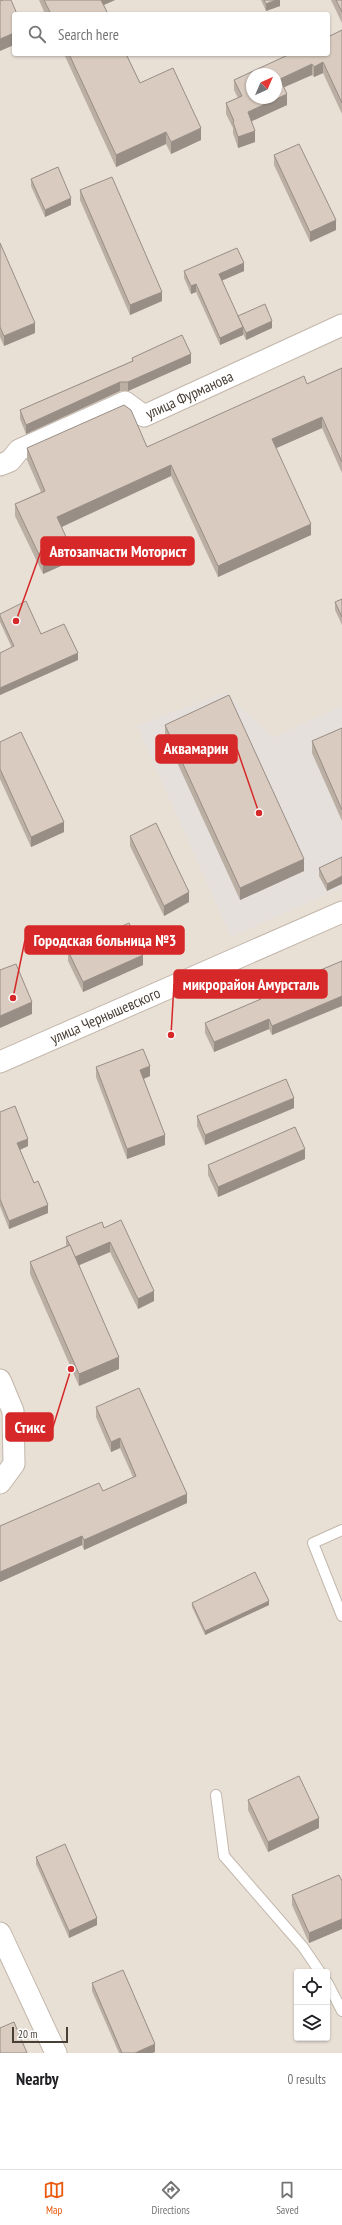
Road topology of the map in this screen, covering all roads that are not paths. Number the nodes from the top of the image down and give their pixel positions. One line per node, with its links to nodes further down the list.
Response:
1 (342, 326): 2 (street, улица Фурманова)
2 (0, 465)
3 (342, 912): 4 (street, улица Чернышевского)
4 (0, 1062)
5 (0, 1380): 6 (street)
6 (0, 1483)
7 (342, 1530): 8 (lane)
8 (342, 1616)
9 (216, 1795): 11 (lane)
10 (0, 1933): 14 (street)
11 (318, 1969)
12 (330, 1988): 13 (lane)
13 (342, 2011)
14 (56, 2053)

